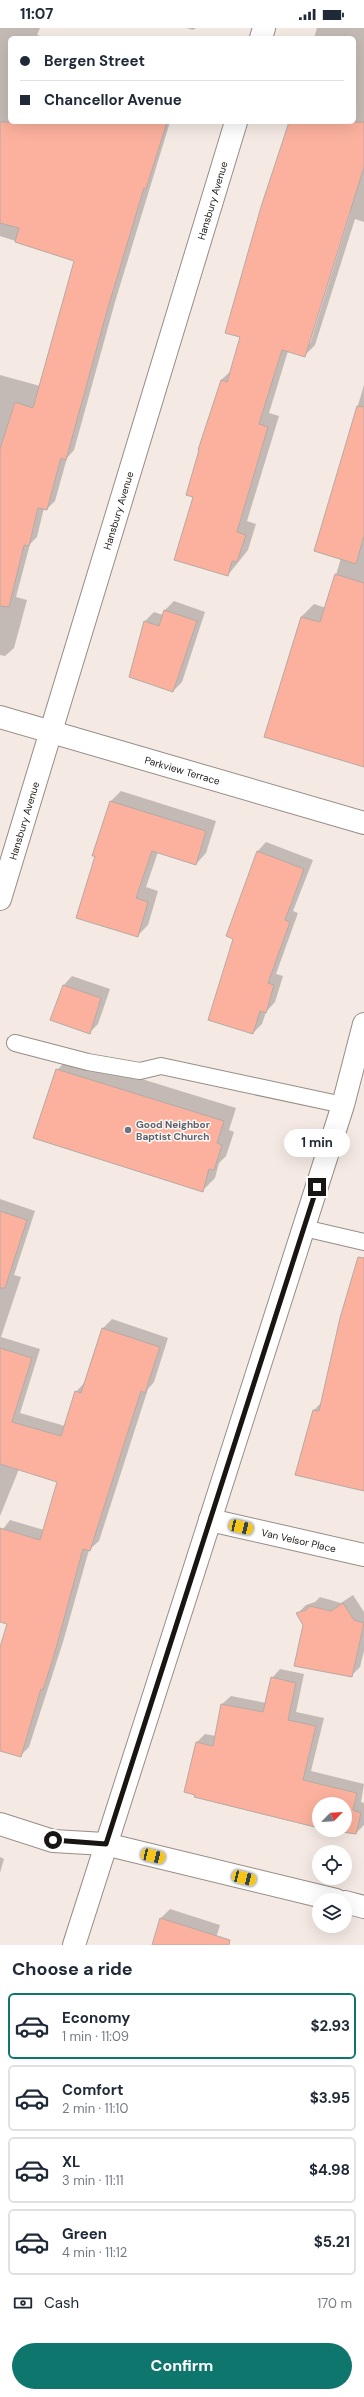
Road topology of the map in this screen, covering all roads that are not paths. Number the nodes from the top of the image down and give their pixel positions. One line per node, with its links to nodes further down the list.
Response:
1 (235, 124): 3 (street, Hansbury Avenue)
2 (0, 716): 3 (street, Parkview Terrace)
3 (52, 732): 4 (street, Parkview Terrace); 5 (street, Hansbury Avenue)
4 (364, 823)
5 (0, 899)
6 (364, 1024): 8 (street)
7 (15, 1044): 8 (lane)
8 (343, 1105): 9 (street)
9 (304, 1228): 10 (lane); 11 (street)
10 (364, 1242)
11 (210, 1520): 12 (street, Van Velsor Place); 14 (street)
12 (364, 1555)
13 (0, 1824): 14 (street)
14 (106, 1844): 15 (street); 18 (street)
15 (312, 1894)
16 (352, 1904): 17 (street)
17 (364, 1907)
18 (74, 1945)

